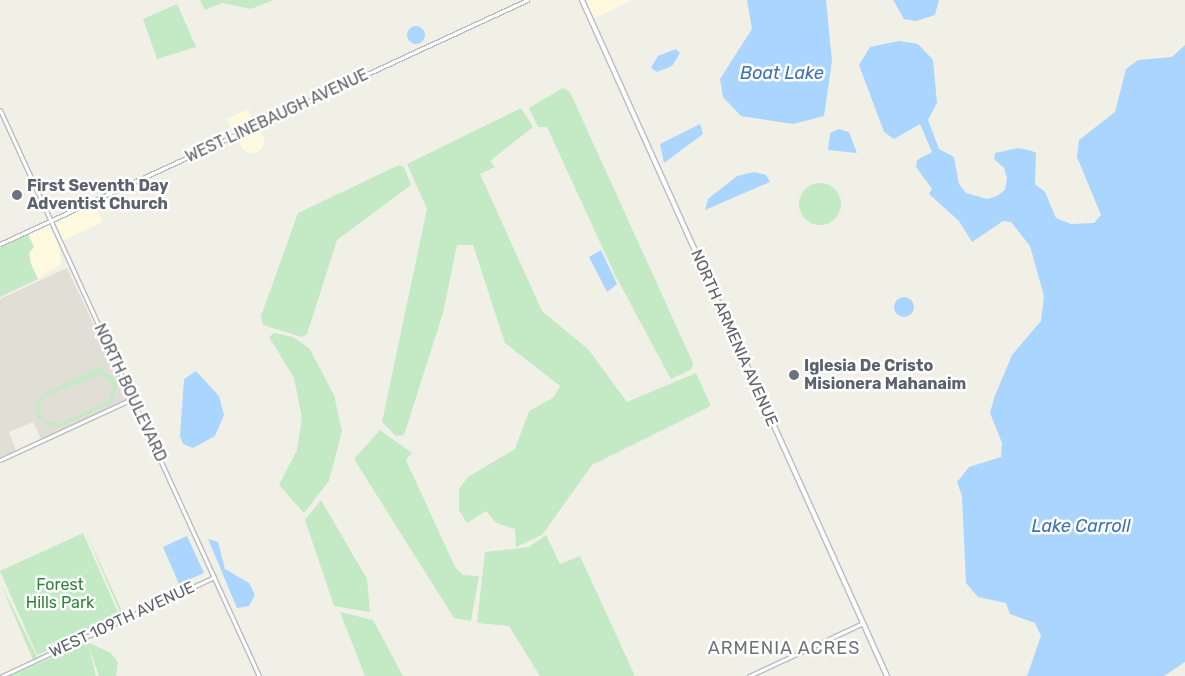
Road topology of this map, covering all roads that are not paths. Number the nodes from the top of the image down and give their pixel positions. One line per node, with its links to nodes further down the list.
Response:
1 (527, 0): 4 (street, WEST LINEBAUGH AVENUE)
2 (582, 0): 9 (main road, NORTH ARMENIA AVENUE)
3 (0, 110): 4 (street, NORTH BOULEVARD)
4 (51, 221): 5 (street, WEST LINEBAUGH AVENUE); 6 (street, NORTH BOULEVARD)
5 (0, 244)
6 (132, 399): 7 (street); 8 (street, NORTH BOULEVARD)
7 (0, 460)
8 (214, 577): 10 (street, WEST 109TH AVENUE); 11 (street, NORTH BOULEVARD)
9 (863, 623): 12 (street); 13 (main road, NORTH ARMENIA AVENUE)
10 (2, 676)
11 (259, 676)
12 (749, 676)
13 (887, 676)

